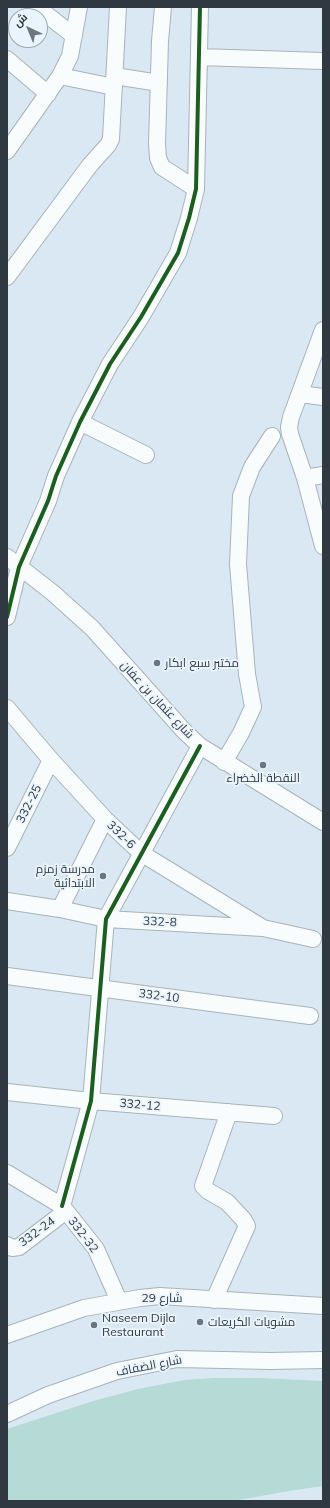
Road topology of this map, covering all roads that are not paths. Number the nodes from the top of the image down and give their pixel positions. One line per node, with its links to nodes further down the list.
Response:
1 (37, 7): 6 (street)
2 (79, 7): 6 (street)
3 (118, 7): 11 (street)
4 (163, 7): 12 (street)
5 (200, 7): 7 (street)
6 (74, 36): 10 (street)
7 (199, 57): 9 (street); 15 (street)
8 (7, 59): 13 (street)
9 (323, 62)
10 (60, 76): 11 (street); 13 (street)
11 (115, 82): 12 (street); 16 (street)
12 (159, 83): 15 (street)
13 (48, 94): 14 (street)
14 (9, 145)
15 (196, 189): 20 (street)
16 (7, 277)
17 (323, 330): 18 (street)
18 (300, 394): 19 (street); 24 (street)
19 (323, 397)
20 (80, 422): 22 (street); 27 (street)
21 (272, 436): 32 (street)
22 (146, 455)
23 (323, 475): 24 (street)
24 (305, 478): 25 (street)
25 (320, 522): 26 (street)
26 (323, 546)
27 (13, 562): 28 (street); 30 (street, شارع عثمان بن عفان)
28 (7, 617)
29 (7, 708): 31 (street, 332-6)
30 (200, 746): 32 (street, شارع عثمان بن عفان); 36 (street)
31 (52, 760): 33 (street, 332-6); 35 (street, 332-25)
32 (224, 762): 34 (street, شارع عثمان بن عفان)
33 (105, 819): 36 (street, 332-6); 38 (street)
34 (323, 822)
35 (7, 848)
36 (141, 853): 39 (street); 40 (street, 332-6)
37 (7, 901): 38 (street, 332-8)
38 (60, 910): 39 (street, 332-8)
39 (106, 919): 40 (street, 332-8); 43 (street)
40 (263, 928): 41 (street, 332-8)
41 (313, 939)
42 (7, 976): 43 (street, 332-10)
43 (101, 989): 44 (street, 332-10); 46 (street)
44 (310, 1016)
45 (7, 1092): 46 (street, 332-12)
46 (91, 1101): 47 (street, 332-12); 50 (street)
47 (229, 1112): 48 (street, 332-12); 52 (street)
48 (274, 1116)
49 (7, 1173): 50 (street, 332-32)
50 (64, 1209): 51 (street, 332-24); 53 (street, 332-32)
51 (7, 1245)
52 (214, 1300): 53 (street, شارع 29); 54 (street, شارع 29)
53 (119, 1301): 55 (street, شارع 29)
54 (323, 1306)
55 (7, 1335)
56 (323, 1360): 57 (street, شارع الضفاف)
57 (7, 1414)

